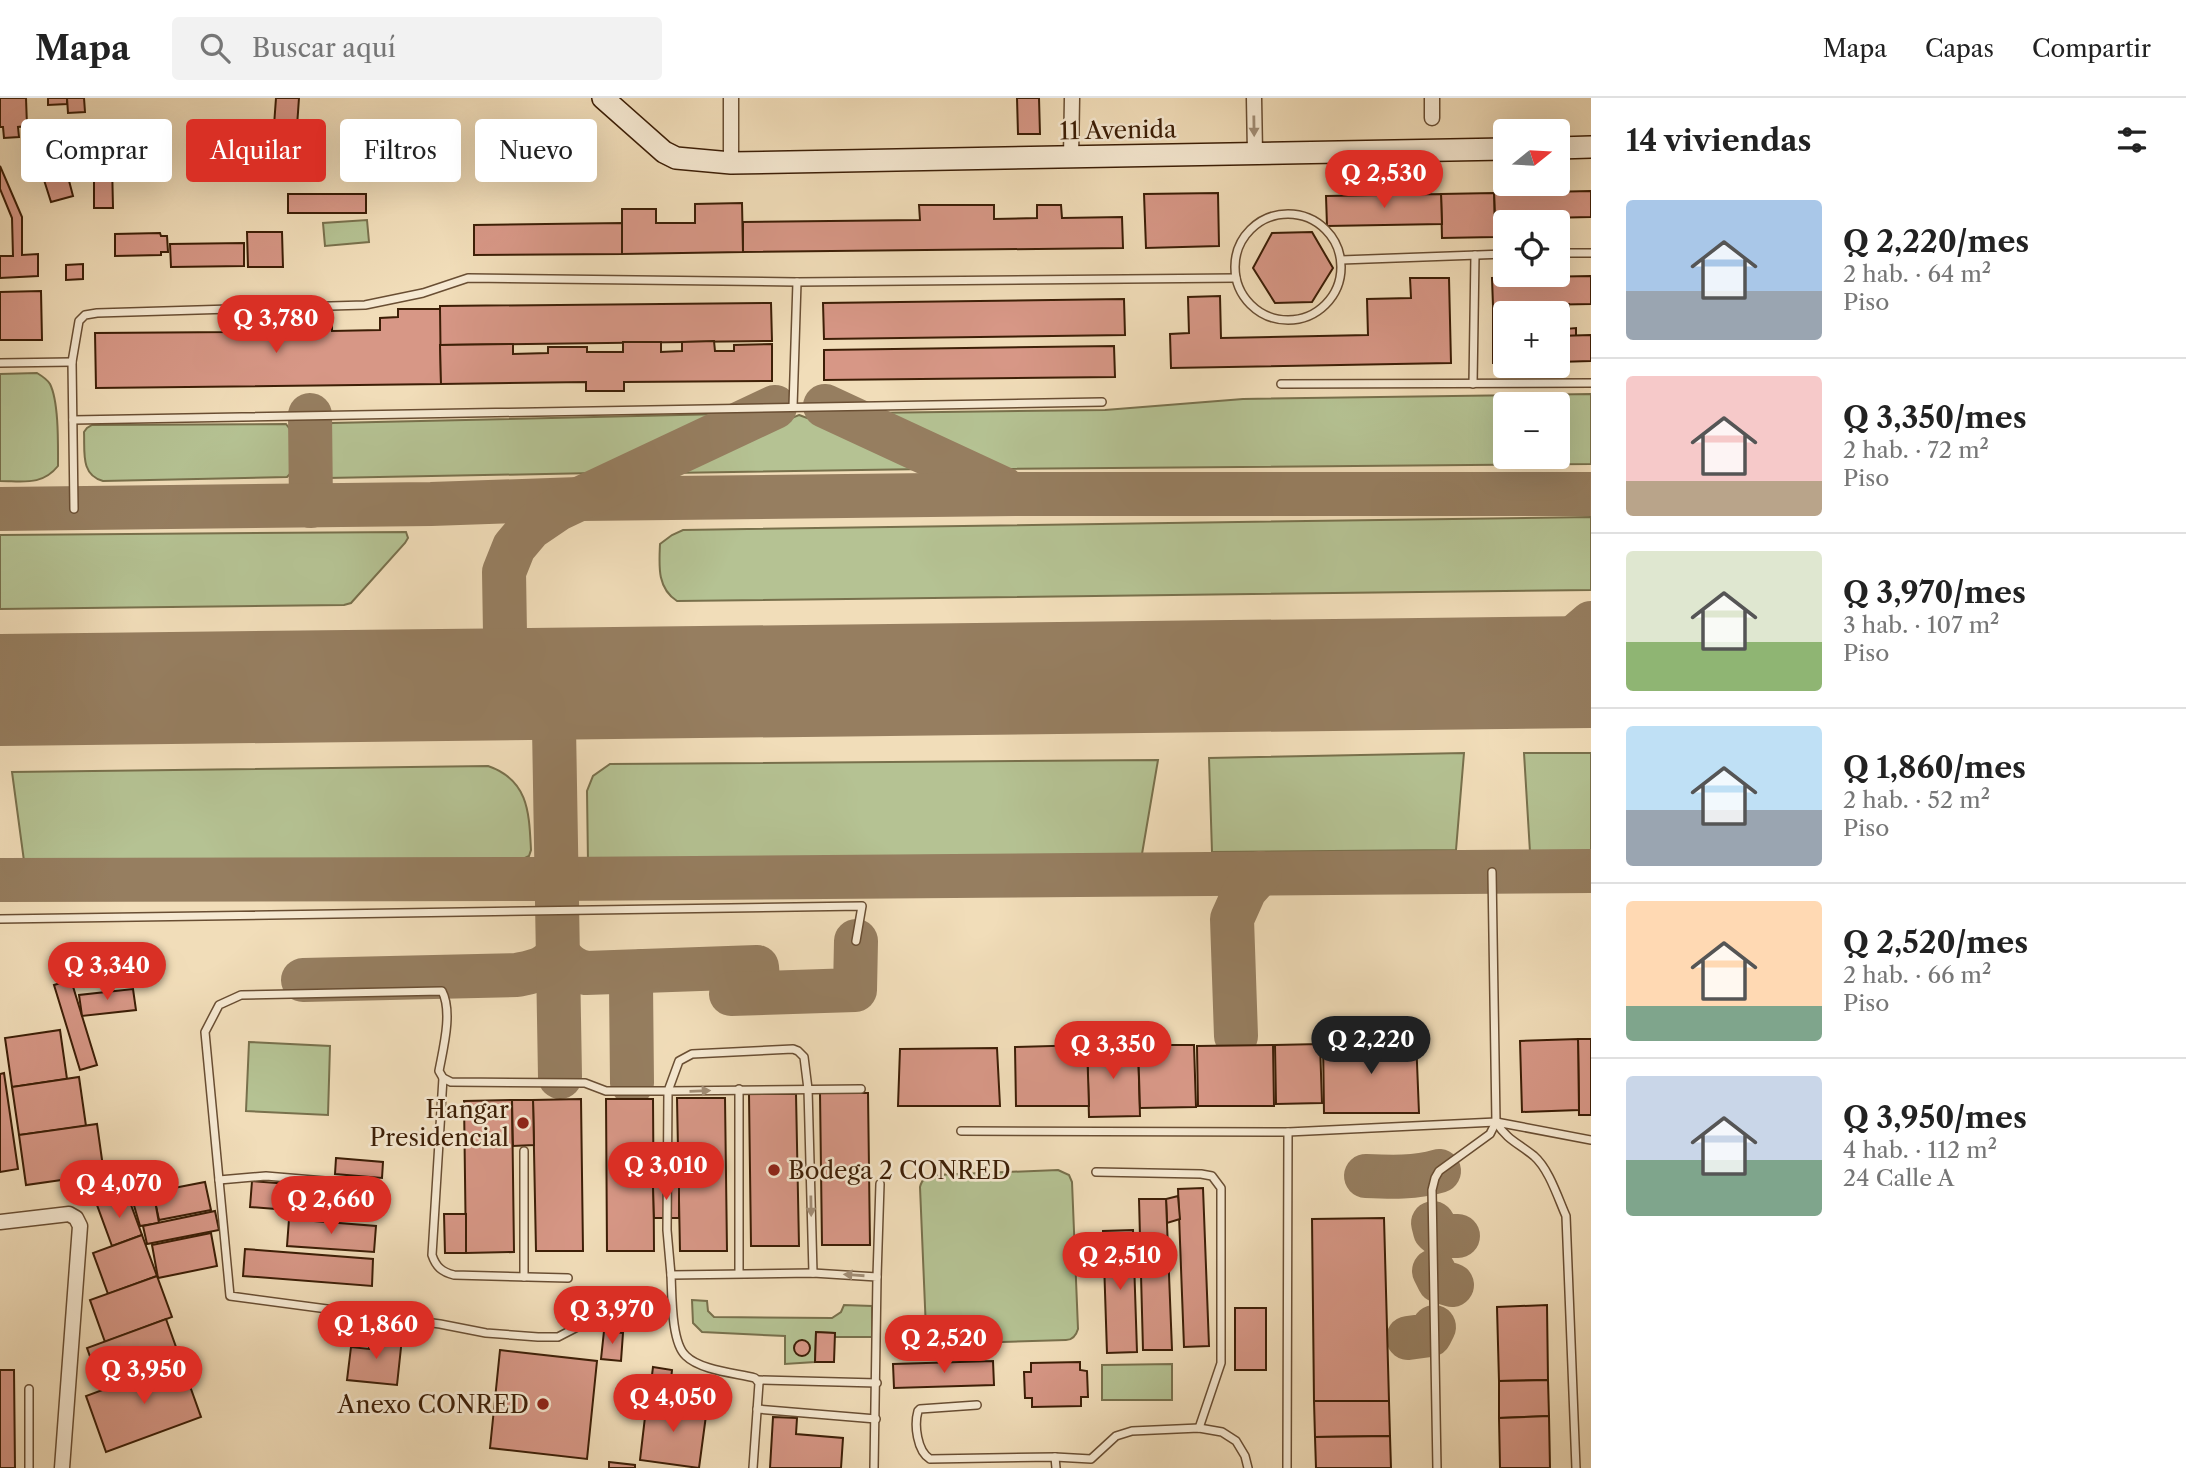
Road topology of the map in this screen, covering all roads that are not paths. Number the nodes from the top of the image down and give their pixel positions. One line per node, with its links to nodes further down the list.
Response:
1 (603, 98): 12 (main road, 11 Avenida)
2 (731, 98): 12 (street)
3 (1072, 98): 11 (street)
4 (1254, 98): 10 (street, one-way to 10)
5 (1432, 98): 6 (street)
6 (1432, 118)
7 (1591, 147): 8 (main road)
8 (1570, 148)
9 (1493, 149): 10 (main road, 11 Avenida)
10 (1255, 153): 11 (main road, 11 Avenida)
11 (1071, 157): 12 (main road, 11 Avenida)
12 (731, 163)
13 (1570, 253): 14 (lane)
14 (1591, 253)
15 (1493, 254): 16 (lane)
16 (1475, 255): 17 (lane); 24 (lane)
17 (1341, 260): 18 (lane); 18 (lane)
18 (1236, 278): 19 (lane)
19 (797, 282): 20 (lane); 26 (lane)
20 (72, 362): 21 (lane); 27 (lane)
21 (0, 363)
22 (1591, 383): 24 (lane)
23 (1280, 384): 24 (lane)
24 (1473, 384)
25 (1102, 402): 26 (lane)
26 (793, 407): 27 (lane)
27 (73, 420): 28 (lane)
28 (74, 509)
29 (1492, 872): 37 (lane)
30 (0, 919): 31 (lane)
31 (856, 941)
32 (443, 1078): 36 (lane); 43 (lane); 50 (lane)
33 (739, 1089): 34 (lane); 36 (lane, one-way to 33); 47 (lane)
34 (808, 1089): 35 (lane); 36 (lane); 48 (lane, one-way to 48)
35 (861, 1089)
36 (668, 1091): 49 (lane)
37 (1496, 1122): 39 (lane); 40 (lane); 71 (lane); 72 (lane)
38 (961, 1131): 39 (lane)
39 (1289, 1132): 70 (lane)
40 (1591, 1140)
41 (524, 1151): 50 (lane)
42 (1096, 1172): 60 (lane)
43 (219, 1180): 45 (lane); 53 (lane)
44 (880, 1184): 51 (lane)
45 (372, 1185)
46 (0, 1223): 64 (street)
47 (738, 1273): 48 (lane); 49 (lane)
48 (813, 1273): 51 (lane, one-way to 48)
49 (671, 1275): 54 (lane)
50 (524, 1277): 52 (lane)
51 (877, 1277): 55 (lane)
52 (568, 1278)
53 (589, 1321)
54 (758, 1380): 55 (lane); 58 (lane)
55 (877, 1383): 59 (lane)
56 (29, 1389): 63 (lane)
57 (977, 1405): 61 (lane)
58 (757, 1409): 59 (lane); 65 (lane)
59 (876, 1419): 66 (lane)
60 (1199, 1428): 62 (lane); 69 (lane)
61 (1055, 1457): 62 (lane); 67 (lane)
62 (1091, 1459): 68 (lane)
63 (29, 1468)
64 (62, 1468)
65 (753, 1468)
66 (874, 1468)
67 (1056, 1468)
68 (1096, 1468)
69 (1248, 1468)
70 (1287, 1468)
71 (1437, 1468)
72 (1576, 1468)

